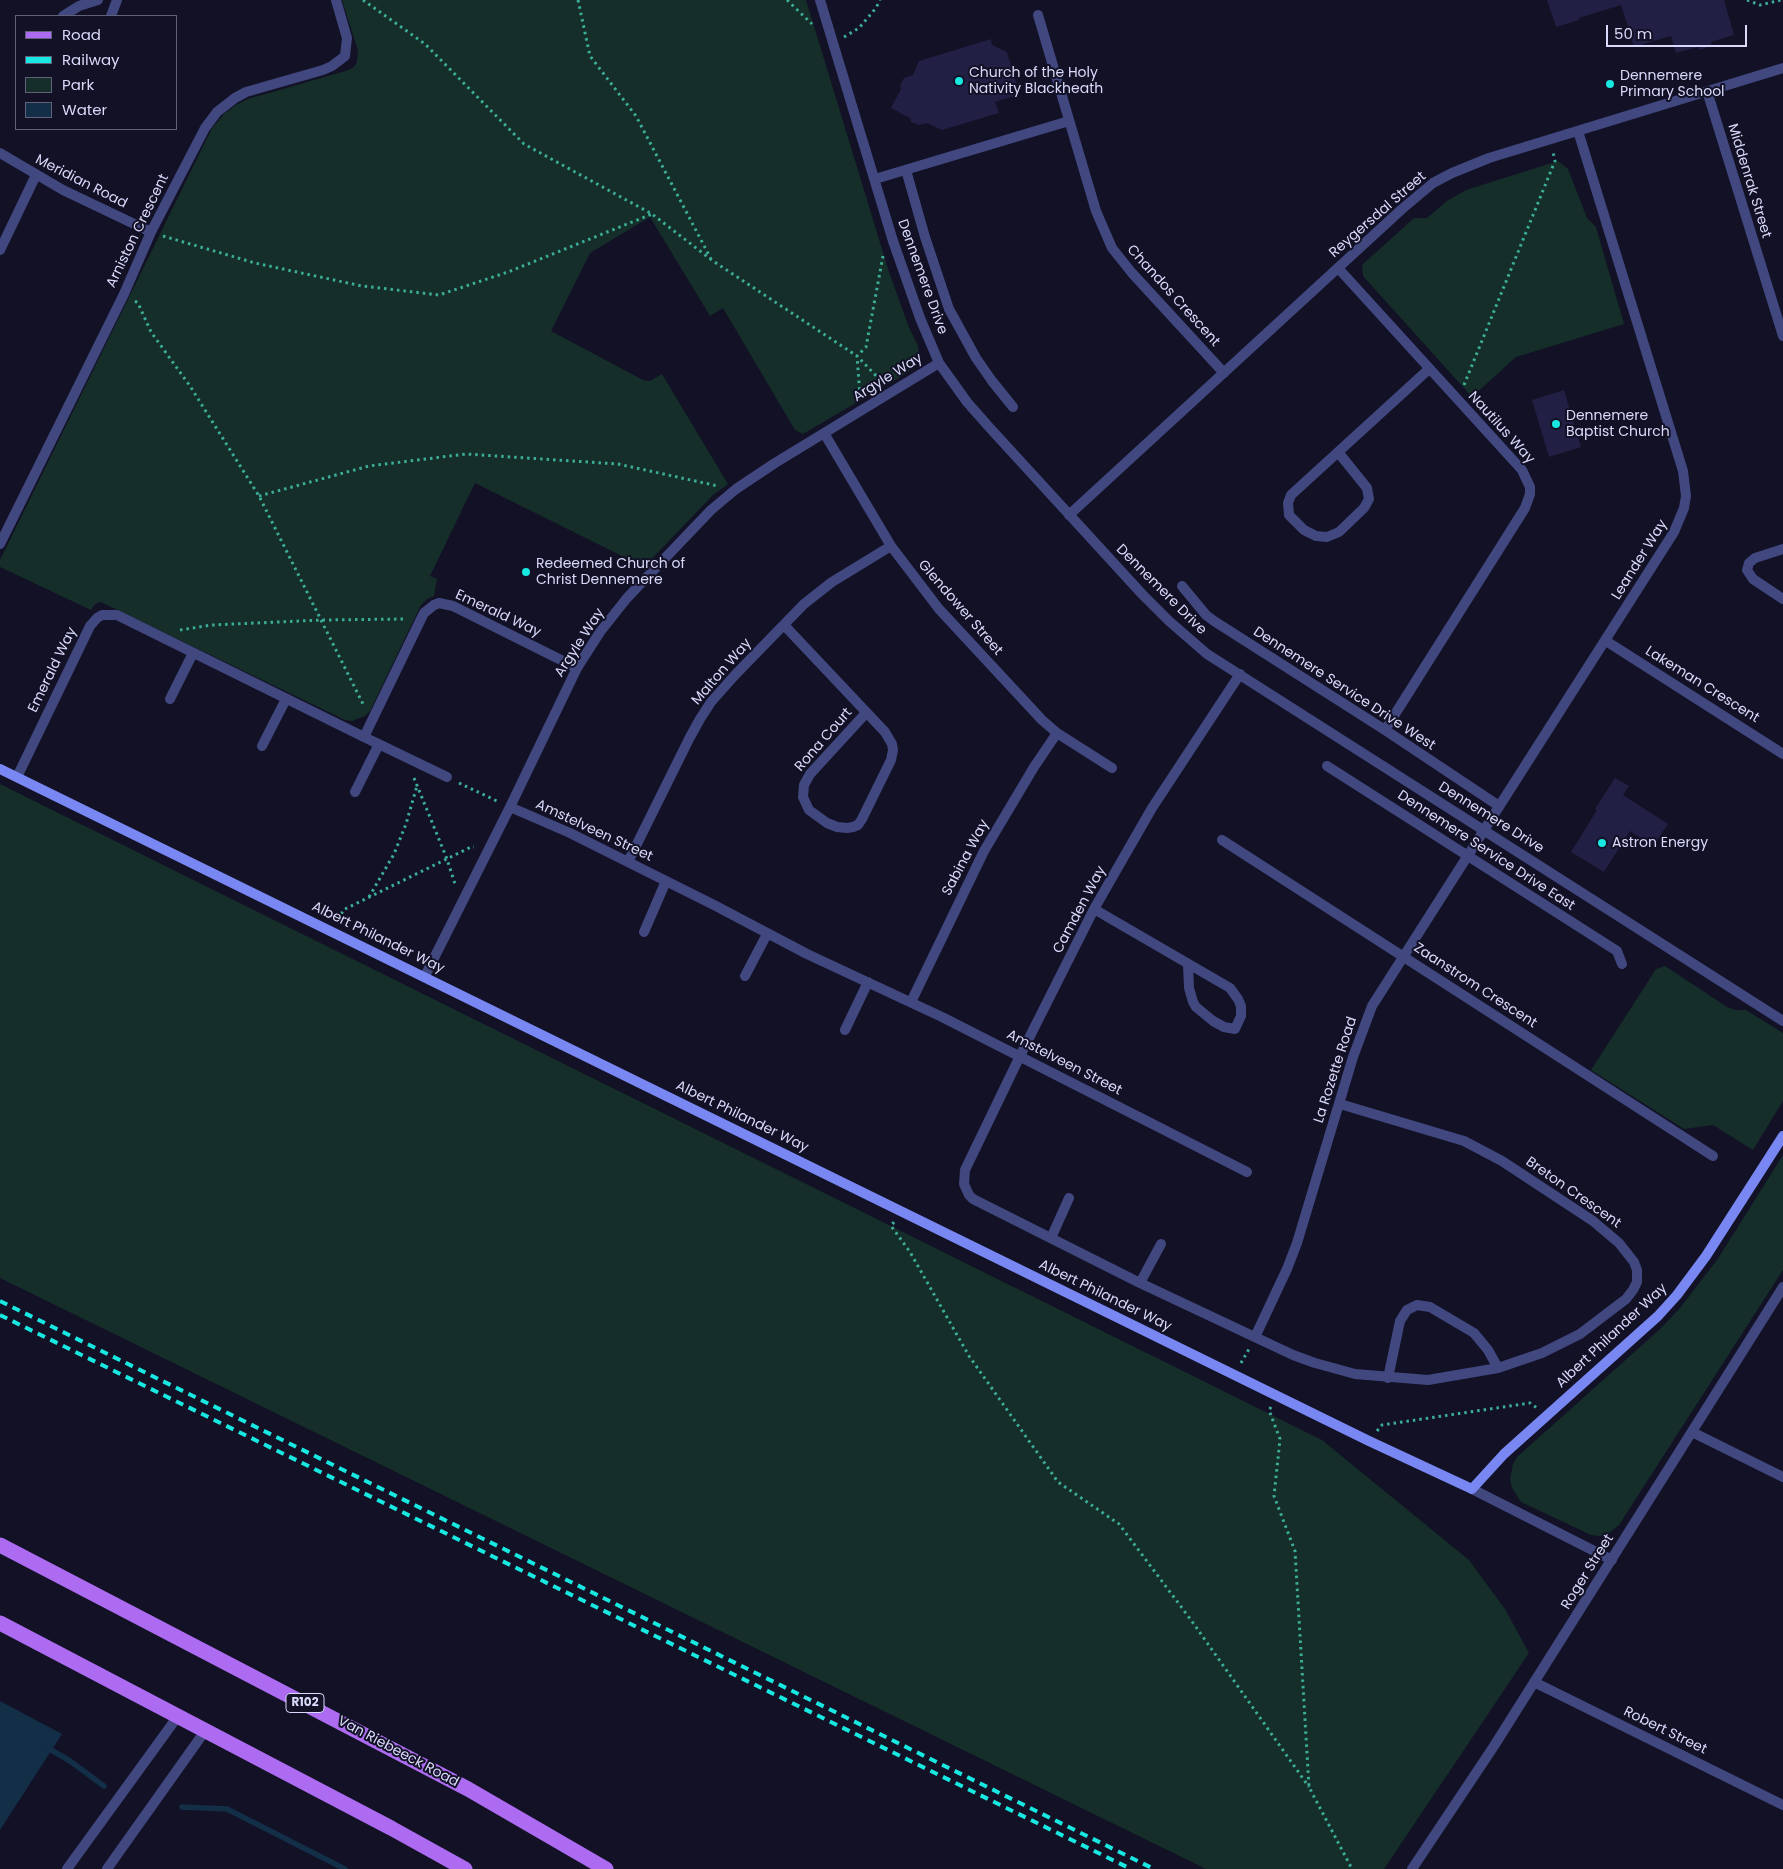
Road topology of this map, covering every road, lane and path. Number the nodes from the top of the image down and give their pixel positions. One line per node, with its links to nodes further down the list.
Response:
1 (98, 0): 11 (street)
2 (117, 0): 12 (street)
3 (336, 0): 25 (street, Arniston Crescent)
4 (363, 0): 10 (path)
5 (578, 0): 28 (path)
6 (820, 0): 14 (street, Dennemere Drive)
7 (880, 0): 14 (path)
8 (1747, 0): 9 (path)
9 (1781, 0)
10 (368, 2): 24 (path)
11 (65, 15)
12 (111, 15)
13 (1038, 15): 17 (street, Chandos Crescent)
14 (833, 43): 23 (street, Dennemere Drive)
15 (1783, 68): 16 (street, Reygersdal Street)
16 (1707, 91): 18 (street, Reygersdal Street); 31 (street, Middenrak Street)
17 (1069, 121): 21 (street); 35 (street, Chandos Crescent)
18 (1578, 131): 19 (street, Reygersdal Street); 54 (street, Leander Way)
19 (1549, 140): 29 (street, Reygersdal Street); 37 (path)
20 (0, 153): 22 (street, Meridian Road)
21 (906, 170): 23 (street); 38 (street)
22 (36, 175): 25 (street, Meridian Road); 27 (street)
23 (875, 179): 26 (street, Dennemere Drive)
24 (652, 214): 25 (path); 28 (path)
25 (151, 232): 30 (street, Arniston Crescent)
26 (893, 241): 32 (path); 33 (street, Dennemere Drive)
27 (0, 250)
28 (713, 261): 32 (path)
29 (1338, 268): 34 (street, Nautilus Way); 35 (street, Reygersdal Street)
30 (124, 294): 43 (path); 45 (street, Arniston Crescent)
31 (1783, 336)
32 (857, 356): 36 (path); 39 (path)
33 (939, 363): 36 (street, Argyle Way); 44 (street, Dennemere Drive)
34 (1429, 369): 37 (street, Nautilus Way); 41 (street)
35 (1224, 373): 44 (street, Reygersdal Street)
36 (891, 392): 39 (street, Argyle Way)
37 (1453, 395): 62 (street, Nautilus Way)
38 (1013, 407)
39 (861, 411): 40 (street, Argyle Way)
40 (824, 433): 42 (street, Argyle Way); 46 (street, Glendower Street)
41 (1338, 452): 41 (street)
42 (736, 489): 43 (path); 56 (street, Argyle Way)
43 (260, 496): 51 (path)
44 (1069, 515): 57 (street, Dennemere Drive)
45 (0, 544)
46 (891, 546): 52 (street, Malton Way); 63 (street, Glendower Street)
47 (1783, 549): 49 (street)
48 (1182, 586): 62 (street, Dennemere Service Drive West)
49 (1783, 599)
50 (421, 619): 51 (path); 56 (street, Emerald Way); 60 (street, Emerald Way)
51 (322, 620): 53 (path); 60 (path)
52 (784, 625): 61 (street, Rona Court); 83 (street, Malton Way)
53 (163, 638): 55 (street, Emerald Way); 72 (street, Emerald Way)
54 (1606, 641): 67 (street, Lakeman Crescent); 76 (street, Leander Way)
55 (193, 653): 58 (street, Emerald Way); 59 (street)
56 (577, 668): 77 (street, Argyle Way)
57 (1240, 674): 78 (street, Dennemere Drive); 87 (street, Camden Way)
58 (286, 698): 64 (street, Emerald Way); 66 (street)
59 (170, 699)
60 (376, 713): 64 (street, Emerald Way)
61 (866, 713): 61 (street, Rona Court)
62 (1385, 730): 76 (street, Dennemere Service Drive West)
63 (1057, 734): 70 (street, Glendower Street); 97 (street, Sabina Way)
64 (364, 737): 65 (street, Emerald Way)
65 (379, 744): 68 (street, Emerald Way); 75 (street)
66 (262, 746)
67 (1783, 754)
68 (419, 763): 73 (street, Emerald Way); 74 (path)
69 (1327, 766): 81 (street, Dennemere Service Drive East)
70 (1112, 768)
71 (0, 769): 72 (street, Albert Philander Way)
72 (17, 777): 88 (street, Albert Philander Way)
73 (447, 777): 77 (path)
74 (417, 786): 82 (path); 86 (path)
75 (355, 792)
76 (1499, 806): 78 (street, Leander Way)
77 (510, 807): 80 (street, Argyle Way); 83 (street, Amstelveen Street)
78 (1484, 830): 81 (street, La Rozette Road); 98 (street, Dennemere Drive)
79 (1222, 840): 91 (street, Zaanstrom Crescent)
80 (490, 848): 82 (path); 85 (street, Argyle Way)
81 (1468, 855): 91 (street, La Rozette Road); 92 (street, Dennemere Service Drive East)
82 (447, 858): 85 (path); 86 (path)
83 (628, 862): 84 (street, Amstelveen Street)
84 (666, 881): 89 (street); 90 (street, Amstelveen Street)
85 (468, 892): 94 (street, Argyle Way)
86 (368, 897): 88 (path)
87 (1094, 909): 93 (street); 100 (street, Camden Way)
88 (333, 932): 94 (street, Albert Philander Way)
89 (644, 932)
90 (767, 934): 95 (street); 96 (street, Amstelveen Street)
91 (1403, 956): 101 (street, La Rozette Road); 103 (street, Zaanstrom Crescent)
92 (1622, 964)
93 (1188, 965): 93 (street)
94 (425, 976): 107 (street, Albert Philander Way)
95 (745, 976)
96 (868, 982): 97 (street, Amstelveen Street); 99 (street)
97 (911, 1002): 100 (street, Amstelveen Street)
98 (1783, 1021)
99 (845, 1030)
100 (1020, 1056): 104 (street, Camden Way); 105 (street, Amstelveen Street)
101 (1340, 1104): 112 (street, La Rozette Road); 113 (street, Breton Crescent)
102 (1783, 1136): 121 (street, Albert Philander Way)
103 (1713, 1156)
104 (965, 1170): 108 (street, Breton Crescent)
105 (1247, 1172)
106 (1069, 1198): 108 (street)
107 (901, 1211): 114 (street, Albert Philander Way); 128 (path)
108 (1051, 1238): 110 (street, Breton Crescent)
109 (1161, 1244): 110 (street)
110 (1140, 1283): 112 (street, Breton Crescent)
111 (1783, 1287): 119 (street, Roger Street)
112 (1254, 1337): 114 (path); 115 (street, Breton Crescent)
113 (1498, 1368): 115 (street, Breton Crescent); 115 (street)
114 (1235, 1375): 116 (street, Albert Philander Way)
115 (1388, 1378)
116 (1277, 1396): 121 (street, Albert Philander Way); 128 (path)
117 (1530, 1403): 118 (path)
118 (1382, 1425)
119 (1692, 1432): 120 (street); 123 (street, Roger Street)
120 (1783, 1476)
121 (1472, 1489): 123 (street, Albert Philander Way)
122 (0, 1545): 133 (main road, Van Riebeeck Road / R102)
123 (1612, 1560): 125 (street, Roger Street)
124 (0, 1623): 126 (main road)
125 (1534, 1682): 129 (street, Robert Street); 135 (street, Roger Street)
126 (178, 1716): 127 (main road); 130 (street)
127 (205, 1731): 131 (street); 132 (main road)
128 (1309, 1787): 134 (path)
129 (1783, 1805)
130 (68, 1869)
131 (107, 1869)
132 (466, 1869)
133 (606, 1869)
134 (1352, 1869)
135 (1412, 1869)

